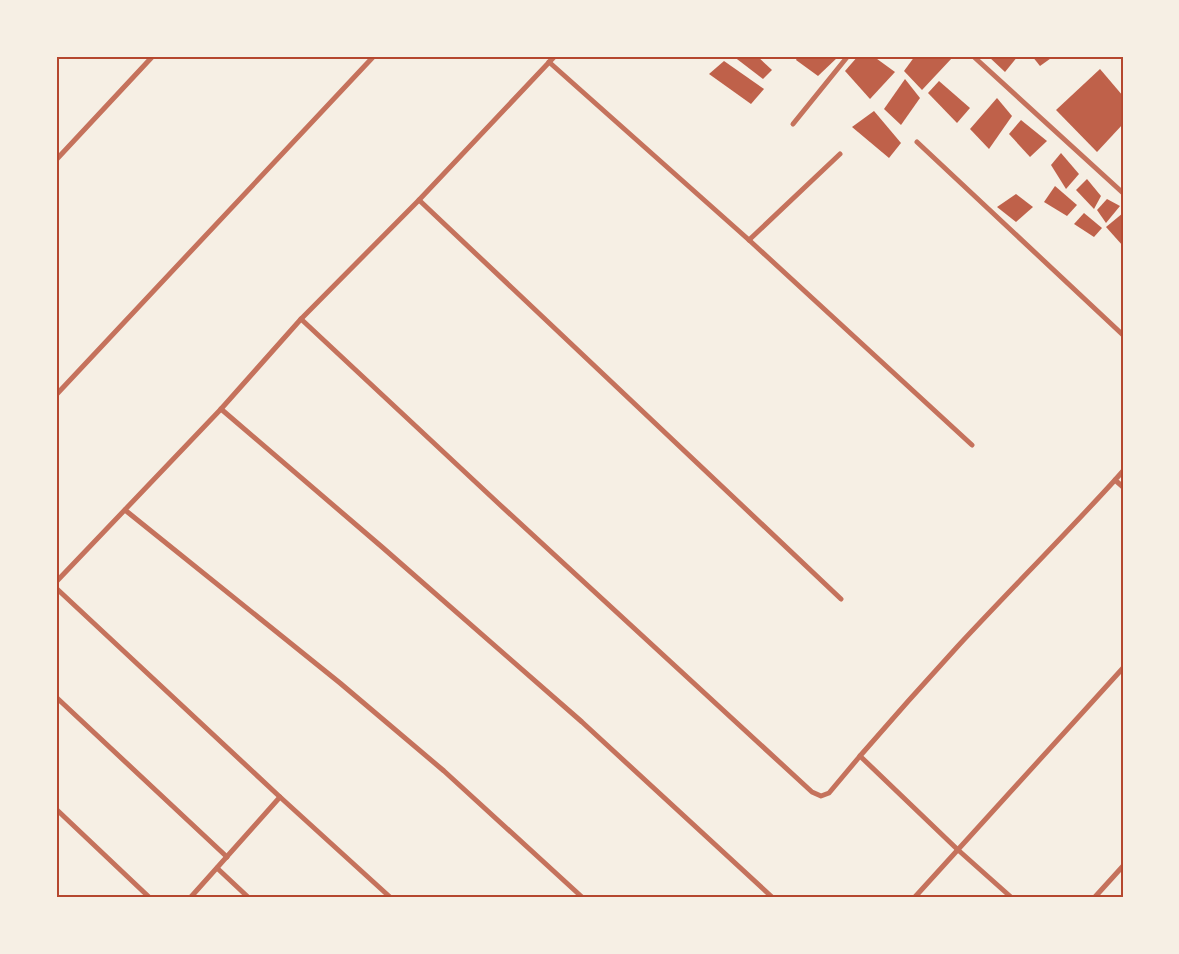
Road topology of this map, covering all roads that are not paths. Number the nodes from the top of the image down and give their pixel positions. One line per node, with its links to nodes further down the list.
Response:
1 (153, 56): 10 (street)
2 (374, 56): 16 (street)
3 (555, 56): 6 (street)
4 (848, 56): 7 (street)
5 (973, 56): 11 (street)
6 (549, 62): 12 (street); 13 (street)
7 (793, 124)
8 (917, 142): 15 (street)
9 (840, 154): 13 (street)
10 (56, 160)
11 (1123, 193)
12 (419, 200): 14 (street); 25 (street)
13 (749, 240): 18 (street)
14 (301, 319): 17 (street); 28 (street)
15 (1123, 335)
16 (56, 395)
17 (221, 409): 22 (street); 40 (street)
18 (972, 445)
19 (1123, 471): 20 (street)
20 (1115, 480): 21 (street); 28 (street)
21 (1123, 487)
22 (125, 510): 23 (street); 39 (street)
23 (56, 582)
24 (56, 588): 29 (street)
25 (842, 599)
26 (1123, 668): 31 (street)
27 (56, 697): 32 (street)
28 (860, 756): 31 (street)
29 (280, 797): 32 (street); 38 (street)
30 (56, 809): 35 (street)
31 (957, 849): 41 (street); 42 (street)
32 (228, 857): 34 (street)
33 (1123, 866): 43 (street)
34 (217, 868): 36 (street); 37 (street)
35 (150, 898)
36 (190, 898)
37 (249, 898)
38 (391, 898)
39 (583, 898)
40 (773, 898)
41 (914, 898)
42 (1012, 898)
43 (1094, 898)

